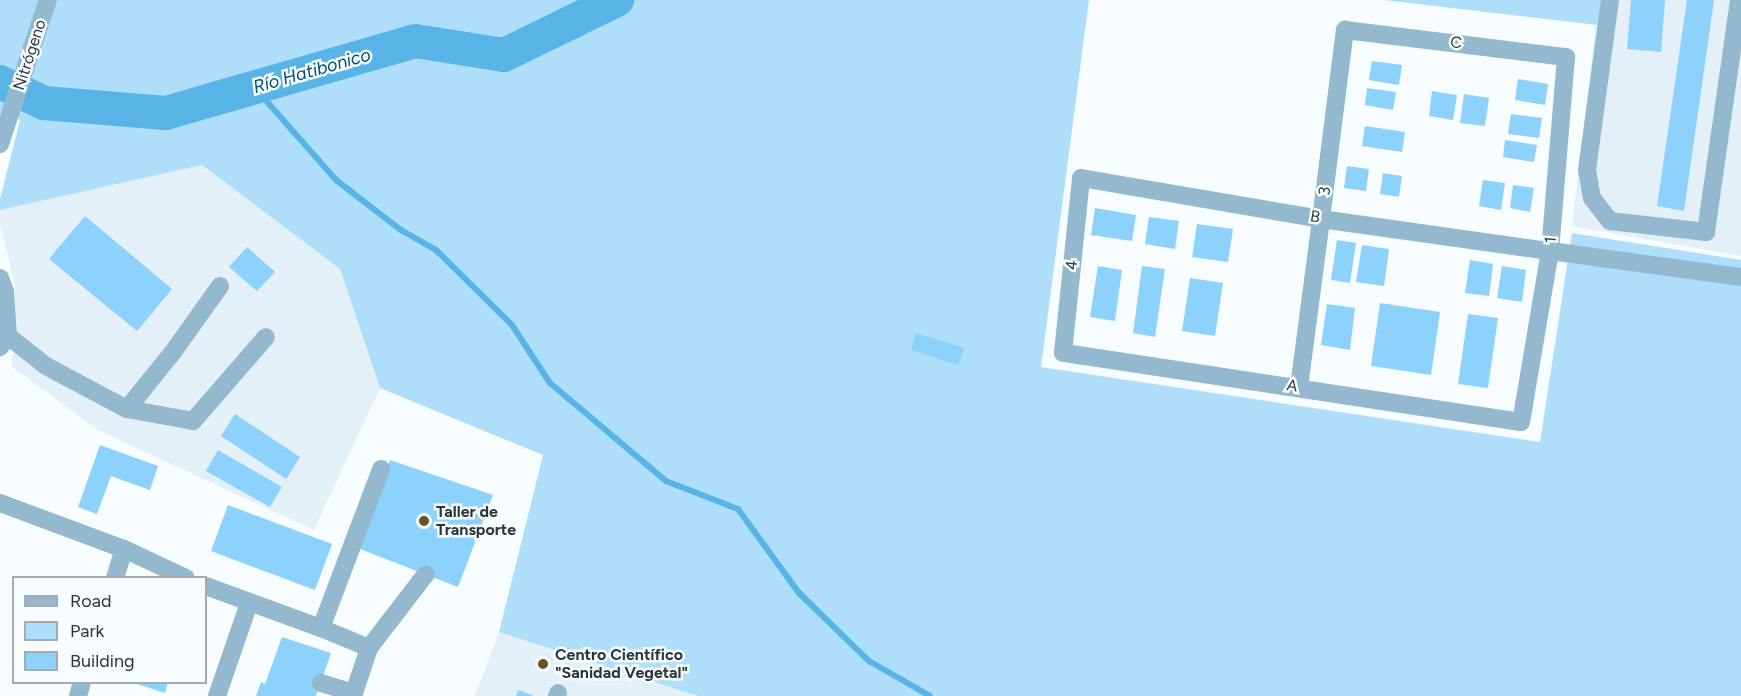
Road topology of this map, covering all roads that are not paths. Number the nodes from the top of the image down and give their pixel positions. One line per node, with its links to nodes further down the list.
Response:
1 (48, 0): 6 (street, Nitrógeno)
2 (1610, 0): 3 (street)
3 (1739, 0)
4 (1345, 30): 5 (street, C); 8 (street, 3)
5 (1566, 57): 9 (street, 1)
6 (0, 144)
7 (1081, 178): 8 (street, B); 15 (street, 4)
8 (1321, 219): 9 (street, B); 16 (street, 3)
9 (1550, 250): 10 (street, B); 18 (street, 1)
10 (1741, 277)
11 (0, 278): 14 (street)
12 (220, 286): 17 (street)
13 (266, 337): 17 (street)
14 (4, 342): 17 (street)
15 (1063, 352): 16 (street, A)
16 (1299, 387): 18 (street, A)
17 (127, 409)
18 (1521, 422)
19 (381, 469): 27 (street)
20 (0, 503): 21 (street)
21 (124, 549): 23 (street); 24 (street)
22 (426, 574): 28 (street)
23 (116, 576)
24 (182, 576)
25 (207, 586): 26 (street)
26 (249, 603): 27 (street); 31 (street)
27 (321, 628): 28 (street)
28 (369, 648): 30 (street)
29 (321, 683): 30 (street)
30 (354, 694)
31 (217, 696)

